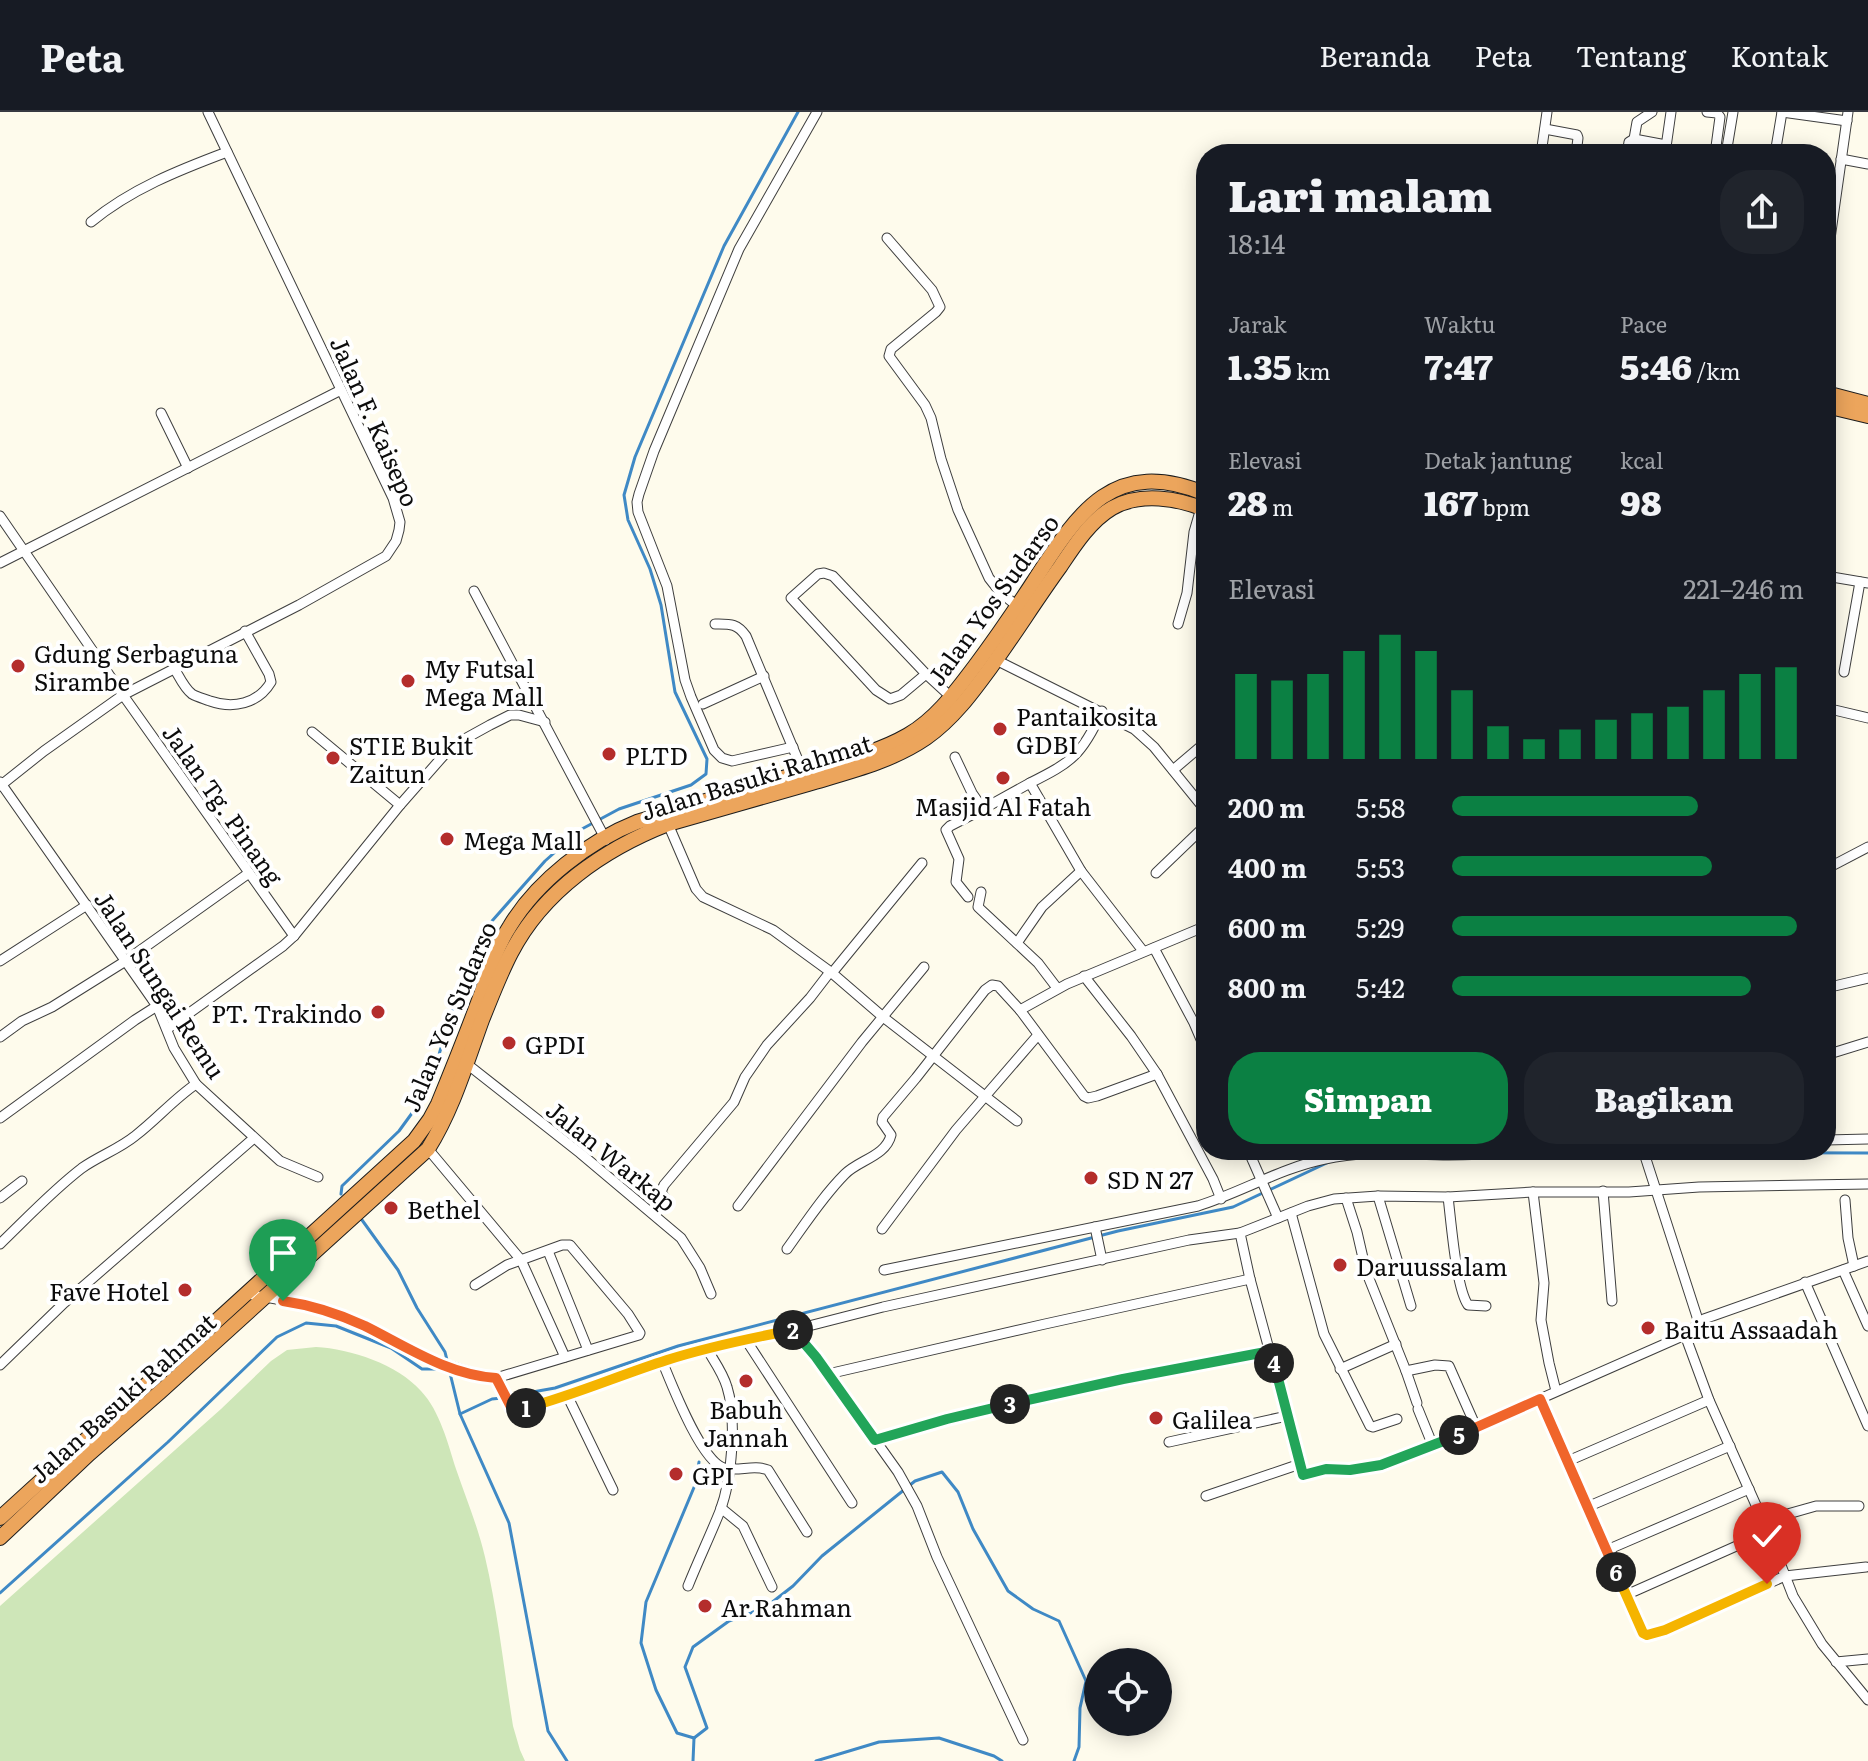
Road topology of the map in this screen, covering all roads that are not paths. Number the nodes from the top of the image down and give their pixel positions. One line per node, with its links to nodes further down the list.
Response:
1 (208, 112): 19 (street, Jalan F. Kaisepo)
2 (817, 112): 59 (street)
3 (1547, 112): 9 (street)
4 (1652, 112): 10 (street)
5 (1671, 112): 15 (street)
6 (1707, 112): 16 (street)
7 (1733, 112): 17 (street)
8 (1847, 116): 18 (street); 20 (street)
9 (1545, 129): 11 (street); 12 (street)
10 (1634, 139): 13 (street); 14 (street)
11 (1543, 144)
12 (1577, 144)
13 (1629, 144)
14 (1649, 144)
15 (1667, 144)
16 (1716, 144)
17 (1728, 144)
18 (1777, 144)
19 (227, 152): 23 (street); 25 (street, Jalan F. Kaisepo)
20 (1841, 159): 21 (street); 22 (street)
21 (1868, 164)
22 (1836, 195)
23 (91, 222)
24 (887, 238): 41 (street)
25 (341, 390): 31 (street); 44 (street, Jalan F. Kaisepo)
26 (1836, 396): 27 (highway)
27 (1868, 404)
28 (1836, 408): 30 (highway)
29 (161, 413): 31 (street)
30 (1868, 416)
31 (188, 468): 36 (street)
32 (1196, 499): 41 (highway, Jalan Yos Sudarso)
33 (1196, 503): 45 (highway, Jalan Basuki Rahmat)
34 (0, 516): 36 (street, Jalan Tg. Pinang)
35 (1196, 526): 43 (street)
36 (24, 551): 37 (street); 50 (street, Jalan Tg. Pinang)
37 (0, 563)
38 (1836, 578): 39 (street)
39 (1864, 582): 47 (street)
40 (474, 591): 56 (street)
41 (1017, 606): 45 (highway, Jalan Yos Sudarso)
42 (715, 624): 49 (street)
43 (1178, 624)
44 (245, 631): 46 (street, Jalan F. Kaisepo); 46 (street)
45 (990, 656): 51 (highway, Jalan Yos Sudarso); 54 (street); 69 (highway, Jalan Basuki Rahmat)
46 (174, 668): 50 (street, Jalan F. Kaisepo)
47 (1844, 672)
48 (926, 674): 48 (street); 51 (street)
49 (764, 676): 52 (street); 59 (street)
50 (123, 695): 65 (street, Jalan F. Kaisepo); 76 (street, Jalan Tg. Pinang)
51 (951, 697): 63 (highway, Jalan Yos Sudarso)
52 (703, 704)
53 (1836, 710): 55 (street)
54 (1102, 711): 62 (street); 64 (street)
55 (1864, 717): 57 (street)
56 (545, 722): 67 (street); 71 (street)
57 (1868, 728)
58 (312, 732): 67 (street)
59 (793, 747): 63 (street)
60 (1196, 750): 62 (street)
61 (955, 757): 68 (street)
62 (1173, 770): 66 (street)
63 (803, 772): 71 (highway, Jalan Yos Sudarso)
64 (1030, 783): 68 (street); 75 (street)
65 (1, 784): 80 (street, Jalan Sungai Remu)
66 (1196, 799)
67 (400, 805): 82 (street)
68 (983, 809): 79 (street)
69 (668, 824): 71 (highway, Jalan Basuki Rahmat); 88 (street)
70 (1196, 835): 77 (street)
71 (605, 838): 103 (highway, Jalan Basuki Rahmat); 107 (highway, Jalan Yos Sudarso)
72 (1868, 847): 74 (street)
73 (922, 863): 88 (street)
74 (1836, 864)
75 (1081, 871): 83 (street); 84 (street)
76 (249, 873): 82 (street, Jalan Tg. Pinang); 86 (street)
77 (1156, 873)
78 (981, 892): 83 (street)
79 (968, 897)
80 (87, 905): 85 (street); 86 (street, Jalan Sungai Remu)
81 (1196, 930): 84 (street)
82 (294, 936): 97 (street)
83 (1017, 943): 92 (street)
84 (1148, 950): 89 (street); 96 (street)
85 (0, 961)
86 (124, 962): 93 (street, Jalan Sungai Remu); 99 (street)
87 (924, 967): 95 (street)
88 (831, 972): 95 (street); 132 (street)
89 (1084, 976): 92 (street); 104 (street)
90 (1868, 978): 91 (street)
91 (1836, 986)
92 (1057, 988): 94 (street)
93 (157, 1006): 97 (street, Jalan Sungai Remu); 108 (street)
94 (1020, 1010): 98 (street); 102 (street)
95 (883, 1017): 102 (street); 133 (street)
96 (1196, 1028)
97 (167, 1029): 105 (street, Jalan Sungai Remu)
98 (1038, 1035): 104 (street); 106 (street)
99 (0, 1037)
100 (1868, 1042): 101 (street)
101 (1836, 1052)
102 (932, 1056): 106 (street); 140 (street)
103 (467, 1064): 107 (highway, Jalan Basuki Rahmat); 152 (street, Jalan Warkap)
104 (1157, 1074): 113 (street)
105 (196, 1084): 110 (street, Jalan Sungai Remu); 139 (street)
106 (987, 1097): 109 (street); 136 (street)
107 (443, 1107): 114 (highway, Jalan Basuki Rahmat); 151 (highway, Jalan Yos Sudarso)
108 (0, 1118)
109 (1017, 1121)
110 (254, 1138): 119 (street, Jalan Sungai Remu); 168 (street)
111 (1868, 1139): 112 (street)
112 (1836, 1140)
113 (1196, 1147)
114 (428, 1149): 143 (street); 153 (highway, Jalan Basuki Rahmat)
115 (1203, 1160): 130 (street)
116 (1252, 1160): 122 (street)
117 (1320, 1160): 122 (street)
118 (1646, 1160): 123 (street)
119 (318, 1177)
120 (22, 1181): 128 (street)
121 (1868, 1184): 123 (street)
122 (1262, 1185): 130 (street); 135 (street)
123 (1655, 1186): 124 (street); 157 (street)
124 (1603, 1191): 125 (street); 154 (street)
125 (1533, 1192): 127 (street); 173 (street)
126 (1378, 1196): 127 (street); 129 (street); 155 (street)
127 (1448, 1197): 156 (street)
128 (0, 1198)
129 (1346, 1198): 134 (street); 162 (street)
130 (1221, 1199): 137 (street)
131 (1845, 1200): 145 (street)
132 (667, 1201)
133 (738, 1206)
134 (1291, 1213): 135 (street); 169 (street)
135 (1276, 1216): 138 (street)
136 (882, 1229)
137 (1096, 1231): 142 (street); 146 (street)
138 (1240, 1233): 142 (street); 148 (street)
139 (0, 1244)
140 (787, 1249)
141 (548, 1251): 143 (street); 164 (street); 164 (street)
142 (1102, 1256): 159 (street)
143 (521, 1260): 150 (street); 166 (street)
144 (1868, 1261): 145 (street)
145 (1854, 1266): 147 (street)
146 (884, 1270)
147 (1843, 1270): 149 (street); 158 (street)
148 (1250, 1279): 165 (street); 171 (street)
149 (1805, 1282): 157 (street); 179 (street)
150 (475, 1285)
151 (247, 1294): 153 (street); 195 (highway, Jalan Yos Sudarso)
152 (711, 1294)
153 (264, 1298): 172 (street); 199 (highway, Jalan Basuki Rahmat)
154 (1612, 1301)
155 (1411, 1306)
156 (1486, 1306)
157 (1699, 1323): 160 (street)
158 (1868, 1326)
159 (793, 1330): 161 (street); 171 (street)
160 (1685, 1335): 173 (street); 176 (street)
161 (746, 1340): 163 (street); 191 (street)
162 (1396, 1344): 169 (street); 170 (street)
163 (707, 1349): 167 (street); 187 (street)
164 (588, 1350): 166 (street)
165 (1271, 1351): 177 (street); 181 (street)
166 (565, 1357): 172 (street)
167 (662, 1361): 174 (street); 187 (street)
168 (0, 1365)
169 (1340, 1369): 178 (street)
170 (1406, 1371): 180 (street); 183 (street)
171 (828, 1374): 181 (street)
172 (498, 1381): 174 (street)
173 (1556, 1391): 175 (street)
174 (567, 1395): 189 (street)
175 (1540, 1399): 180 (street); 185 (street)
176 (1709, 1400): 184 (street); 185 (street)
177 (1287, 1416): 182 (street); 186 (street)
178 (1397, 1419)
179 (1868, 1426)
180 (1476, 1427): 183 (street)
181 (875, 1440): 209 (street)
182 (1169, 1442)
183 (1433, 1446): 186 (street)
184 (1730, 1446): 188 (street); 193 (street)
185 (1568, 1461): 193 (street)
186 (1300, 1464): 190 (street)
187 (729, 1469): 194 (street); 197 (street)
188 (1749, 1489): 196 (street); 200 (street)
189 (613, 1490)
190 (1206, 1496)
191 (852, 1503)
192 (1859, 1506): 196 (street)
193 (1587, 1507): 200 (street)
194 (721, 1508): 203 (street); 204 (street)
195 (0, 1518)
196 (1763, 1521): 198 (street)
197 (807, 1532)
198 (1768, 1532): 202 (street); 205 (street)
199 (0, 1538)
200 (1607, 1550): 205 (street)
201 (1866, 1567): 202 (street)
202 (1785, 1576): 205 (street); 207 (street)
203 (688, 1586)
204 (772, 1587)
205 (1626, 1595)
206 (1868, 1659): 207 (street)
207 (1836, 1662): 208 (street)
208 (1868, 1700)
209 (1023, 1740)

